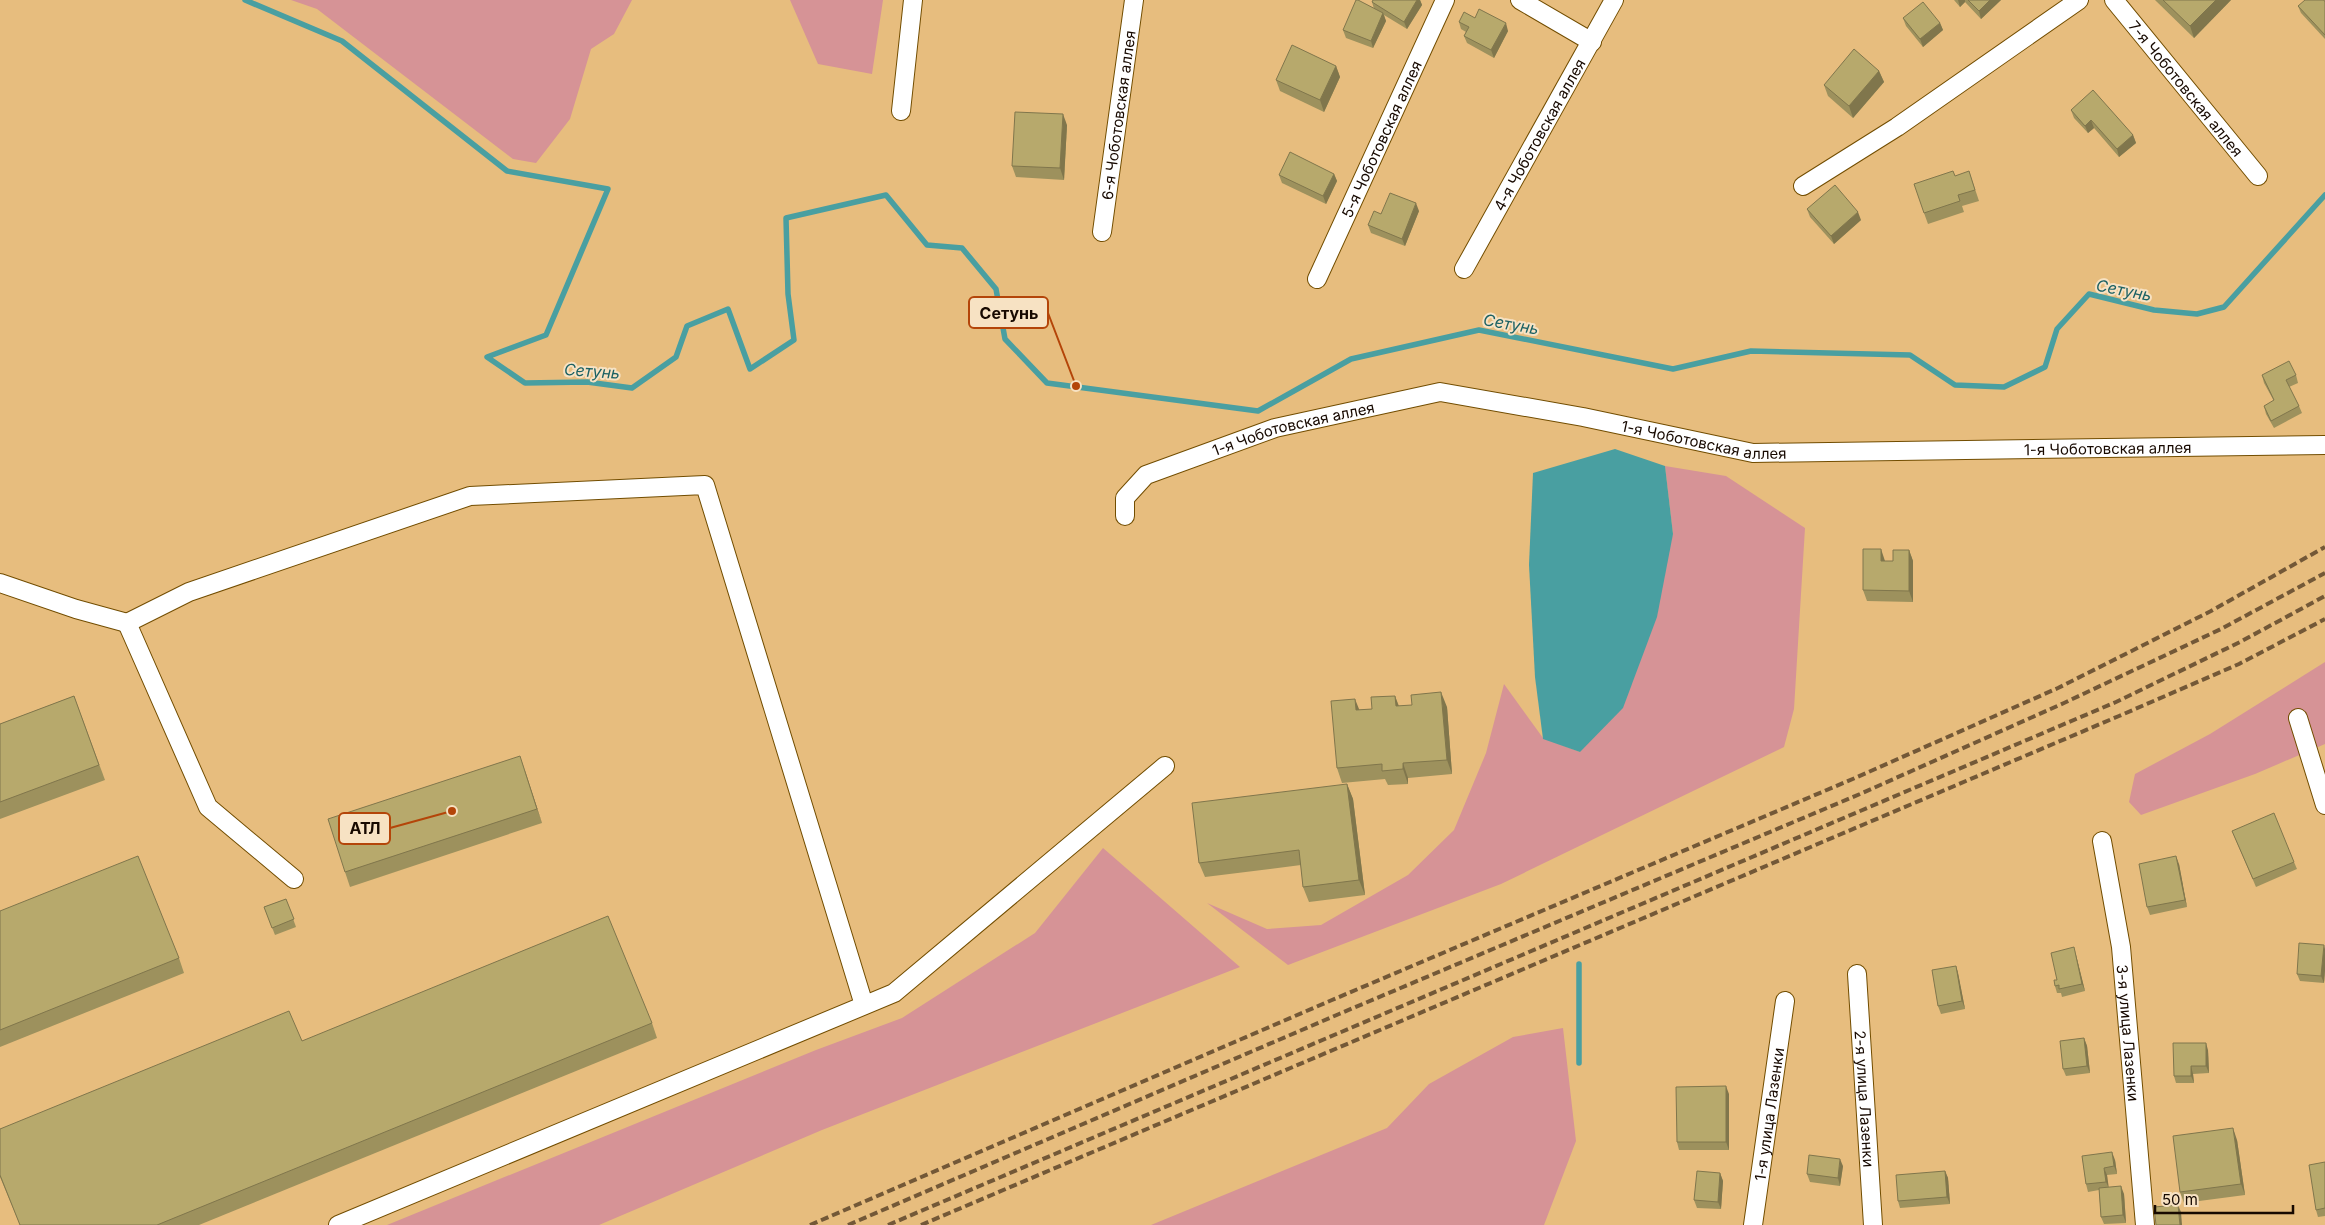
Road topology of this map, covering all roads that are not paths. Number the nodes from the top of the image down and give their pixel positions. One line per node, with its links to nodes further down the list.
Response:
1 (914, 0): 9 (street)
2 (1134, 0): 12 (street, 6-я Чоботовская аллея)
3 (1445, 0): 14 (street, 5-я Чоботовская аллея)
4 (1520, 0): 8 (street)
5 (1614, 0): 8 (street, 4-я Чоботовская аллея)
6 (2079, 0): 11 (street)
7 (2114, 0): 10 (street, 7-я Чоботовская аллея)
8 (1592, 42): 13 (street, 4-я Чоботовская аллея)
9 (901, 111)
10 (2258, 176)
11 (1803, 186)
12 (1102, 232)
13 (1464, 269)
14 (1317, 278)
15 (2325, 445): 16 (street, 1-я Чоботовская аллея)
16 (1125, 516)
17 (0, 583): 18 (street)
18 (127, 623): 23 (street); 26 (street)
19 (2298, 718): 21 (street)
20 (1165, 766): 26 (street)
21 (2325, 804)
22 (2102, 841): 30 (street, 3-я улица Лазенки)
23 (294, 879)
24 (1856, 974): 29 (street, 2-я улица Лазенки)
25 (1785, 1001): 28 (street, 1-я улица Лазенки)
26 (864, 1005): 27 (street)
27 (338, 1225)
28 (1753, 1225)
29 (1873, 1225)
30 (2145, 1225)

